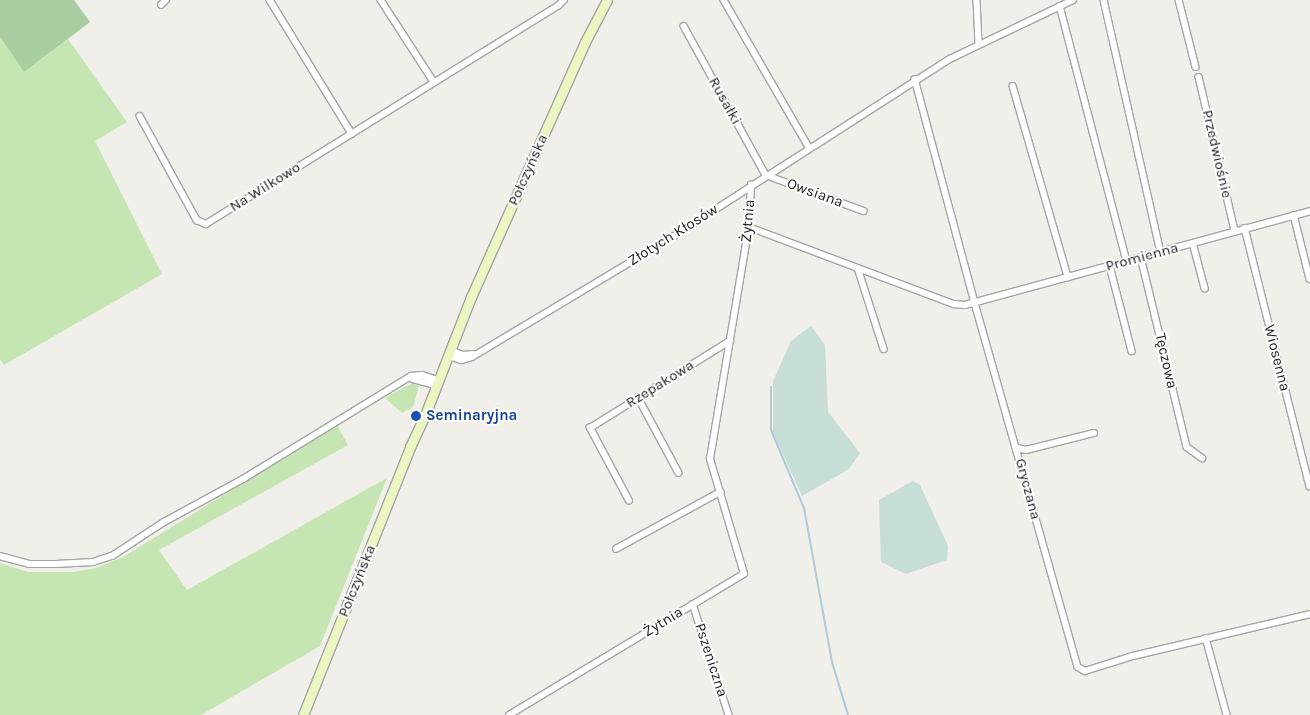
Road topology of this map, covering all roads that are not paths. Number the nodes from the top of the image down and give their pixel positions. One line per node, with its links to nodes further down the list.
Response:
1 (270, 0): 21 (street)
2 (381, 0): 18 (street)
3 (564, 0): 18 (street, Na Wilkowo)
4 (602, 0): 13 (main road, Połczyńska)
5 (607, 0): 13 (main road, Połczyńska)
6 (724, 0): 22 (street)
7 (977, 0): 14 (street)
8 (1073, 0): 11 (street, Złotych Kłosów)
9 (1104, 0): 32 (street)
10 (1179, 0): 15 (street)
11 (1060, 6): 14 (street, Złotych Kłosów); 34 (street)
12 (684, 26): 23 (street, Rusałki)
13 (586, 40): 44 (main road, Połczyńska)
14 (979, 44): 17 (street, Złotych Kłosów)
15 (1196, 67)
16 (1199, 78): 30 (street, Przedwiośnie)
17 (915, 79): 22 (street, Złotych Kłosów); 40 (street, Gryczana)
18 (434, 82): 21 (street, Na Wilkowo)
19 (1013, 86): 37 (street)
20 (140, 116): 21 (street, Na Wilkowo)
21 (352, 134)
22 (810, 147): 23 (street, Złotych Kłosów)
23 (766, 175): 24 (street, Złotych Kłosów); 25 (street, Owsiana)
24 (751, 185): 28 (street, Żytnia); 44 (street, Złotych Kłosów)
25 (864, 211)
26 (1310, 211): 27 (street, Promienna)
27 (1294, 216): 29 (street, Promienna); 38 (street)
28 (750, 227): 36 (street); 41 (street, Żytnia)
29 (1246, 228): 30 (street, Promienna); 51 (street, Wiosenna)
30 (1236, 231): 31 (street, Promienna)
31 (1193, 242): 32 (street, Promienna); 39 (street)
32 (1161, 253): 33 (street, Promienna)
33 (1141, 257): 34 (street, Promienna); 49 (street, Tęczowa)
34 (1127, 261): 35 (street, Promienna)
35 (1110, 266): 37 (street, Promienna); 43 (street)
36 (858, 268): 40 (street); 42 (street)
37 (1068, 277): 40 (street, Promienna)
38 (1310, 279)
39 (1205, 288)
40 (975, 303): 48 (street, Gryczana)
41 (730, 341): 46 (street, Rzepakowa); 52 (street, Żytnia)
42 (884, 349)
43 (1132, 351)
44 (448, 352): 45 (main road, Połczyńska)
45 (435, 382): 55 (street); 59 (main road, Połczyńska)
46 (638, 398): 50 (street); 53 (street, Rzepakowa)
47 (1094, 433): 48 (street)
48 (1018, 448): 58 (street, Gryczana)
49 (1202, 458)
50 (679, 473)
51 (1310, 486)
52 (720, 492): 54 (street); 56 (street, Żytnia)
53 (629, 500)
54 (616, 549)
55 (0, 556)
56 (694, 604): 60 (street, Żytnia); 61 (street, Pszeniczna)
57 (1310, 614): 58 (street)
58 (1206, 638): 62 (street)
59 (303, 715)
60 (510, 715)
61 (729, 715)
62 (1227, 715)

